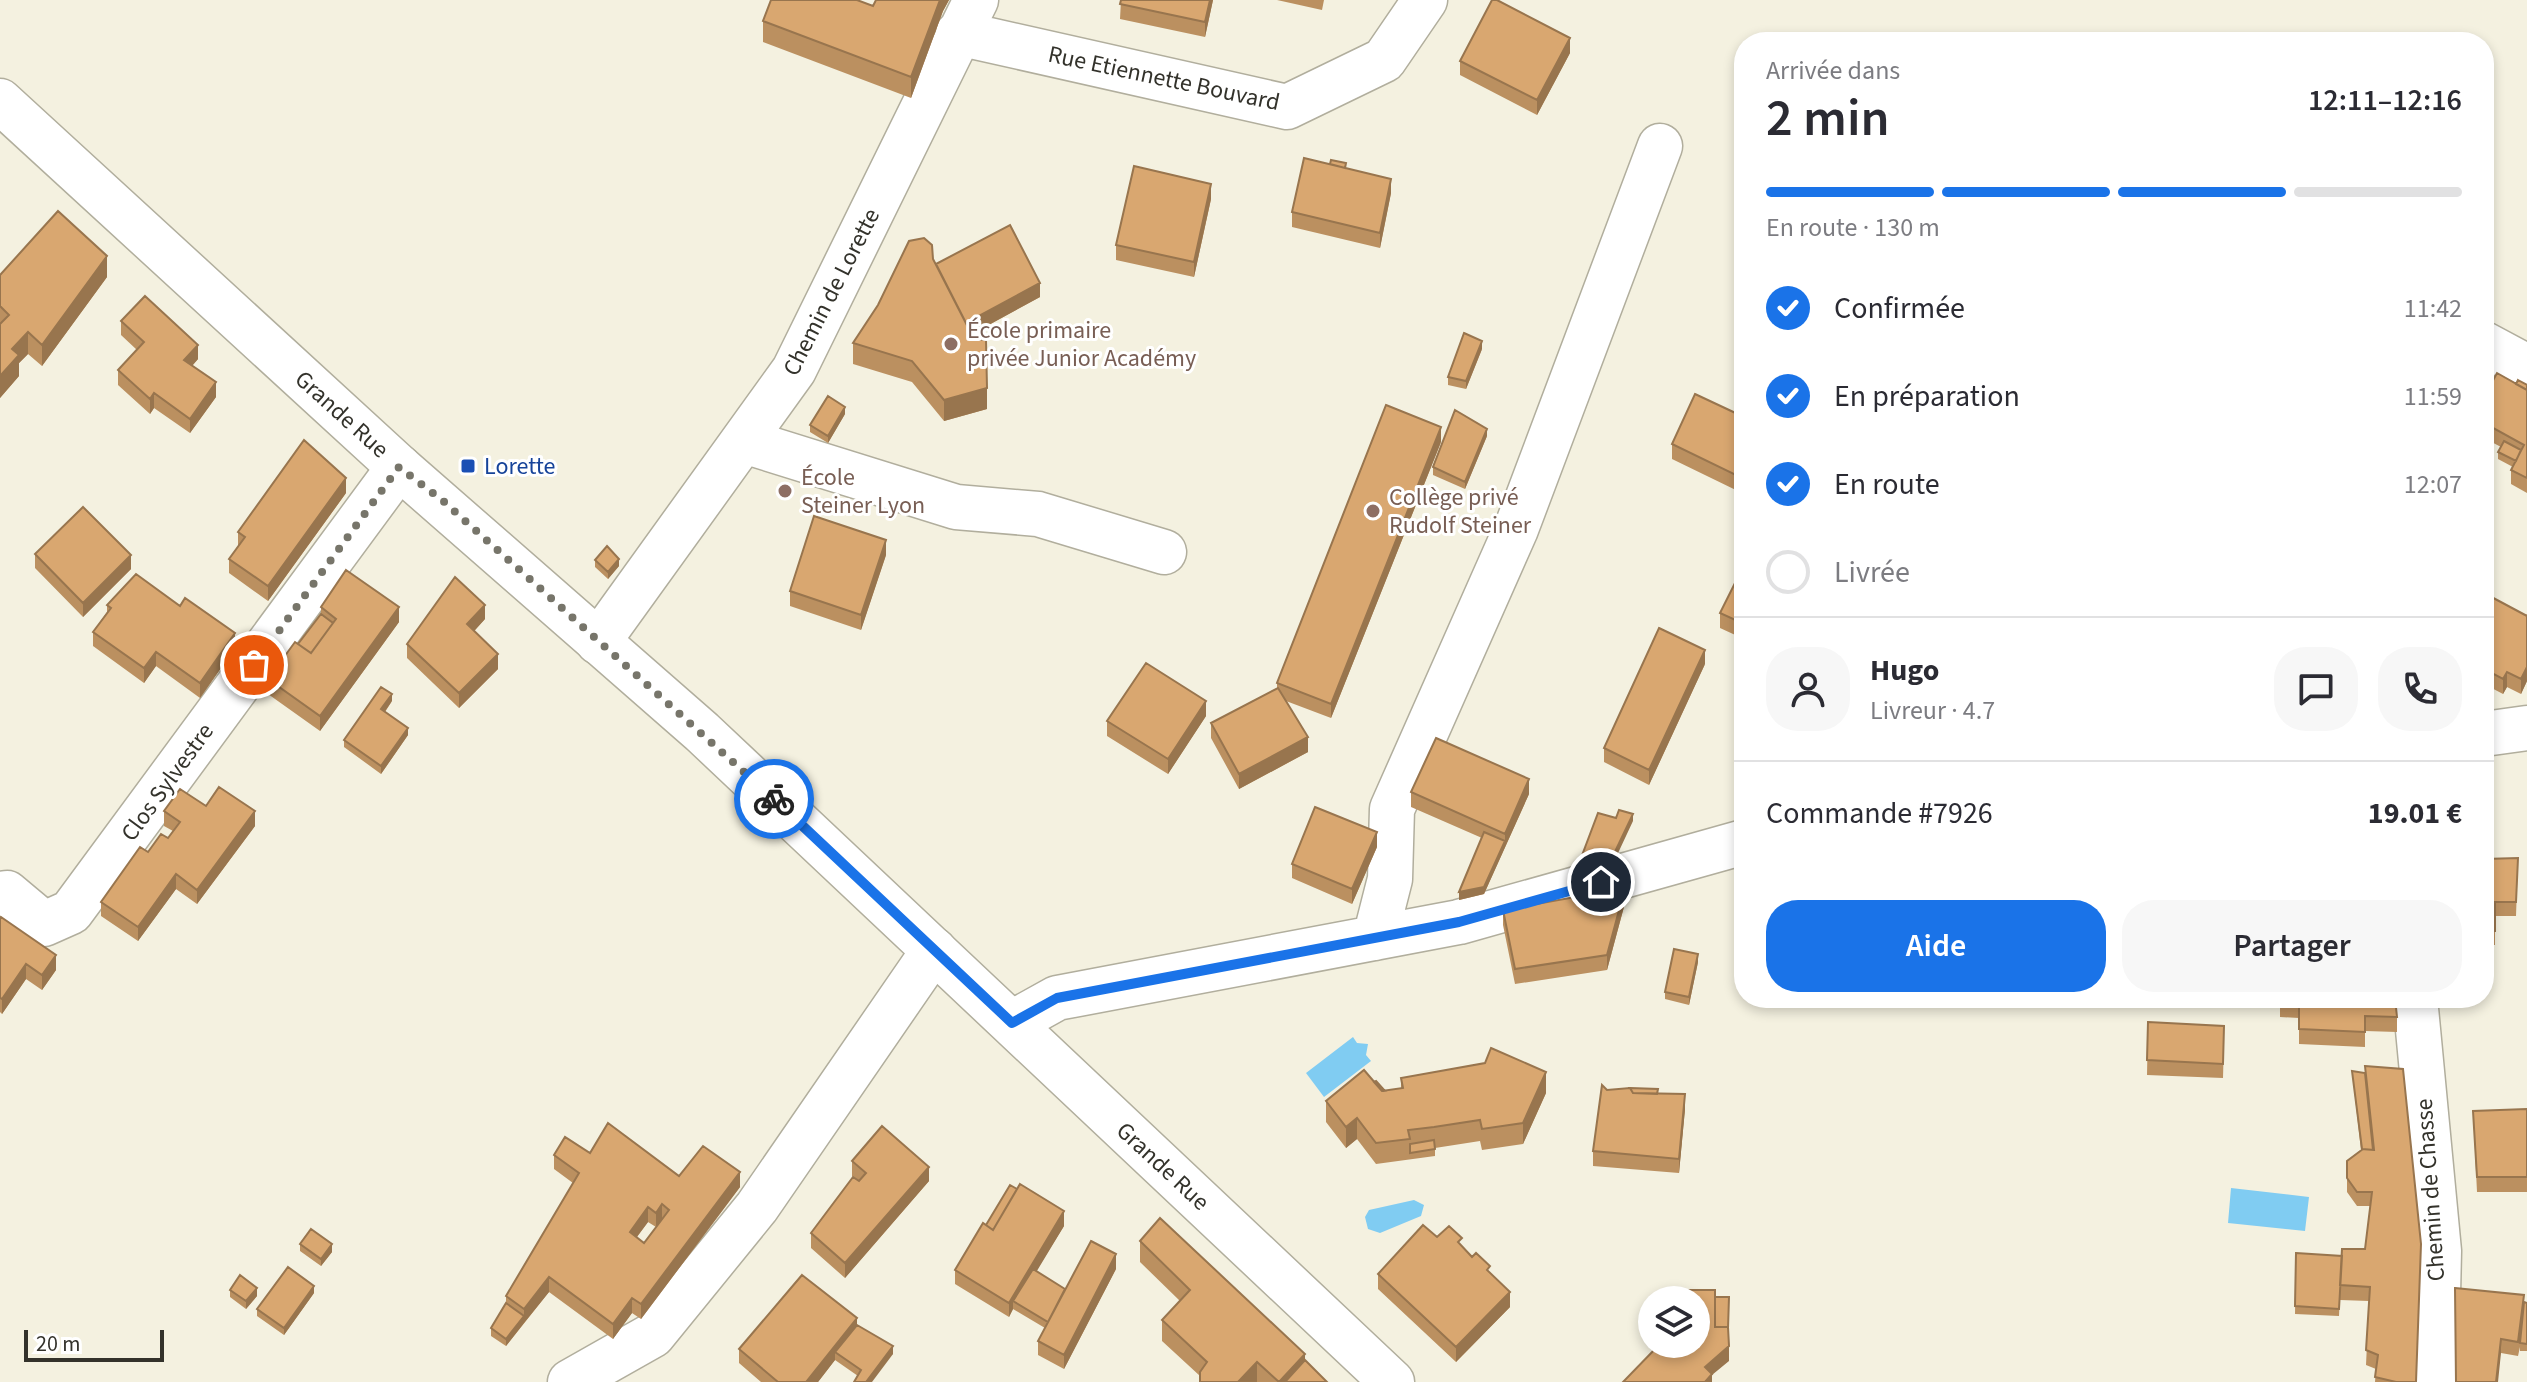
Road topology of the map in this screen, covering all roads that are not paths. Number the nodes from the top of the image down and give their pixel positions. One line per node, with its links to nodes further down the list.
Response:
1 (1425, 0): 2 (street, Rue Etiennette Bouvard)
2 (967, 16): 7 (street, Chemin de Lorette)
3 (0, 101): 8 (street, Grande Rue)
4 (1660, 146): 15 (street)
5 (2494, 349): 6 (street)
6 (2527, 367)
7 (744, 441): 9 (street); 10 (street, Chemin de Lorette)
8 (399, 467): 10 (street, Grande Rue); 14 (street, Clos Sylvestre)
9 (1164, 552)
10 (598, 642): 16 (street, Grande Rue)
11 (2527, 728): 12 (street)
12 (2494, 733)
13 (1734, 845): 15 (street)
14 (0, 894)
15 (1375, 938): 18 (street)
16 (934, 950): 18 (street, Grande Rue); 19 (street)
17 (2416, 1008): 21 (street, Chemin de Chasse)
18 (1012, 1023): 20 (street, Grande Rue)
19 (570, 1382)
20 (1392, 1382)
21 (2436, 1382)

